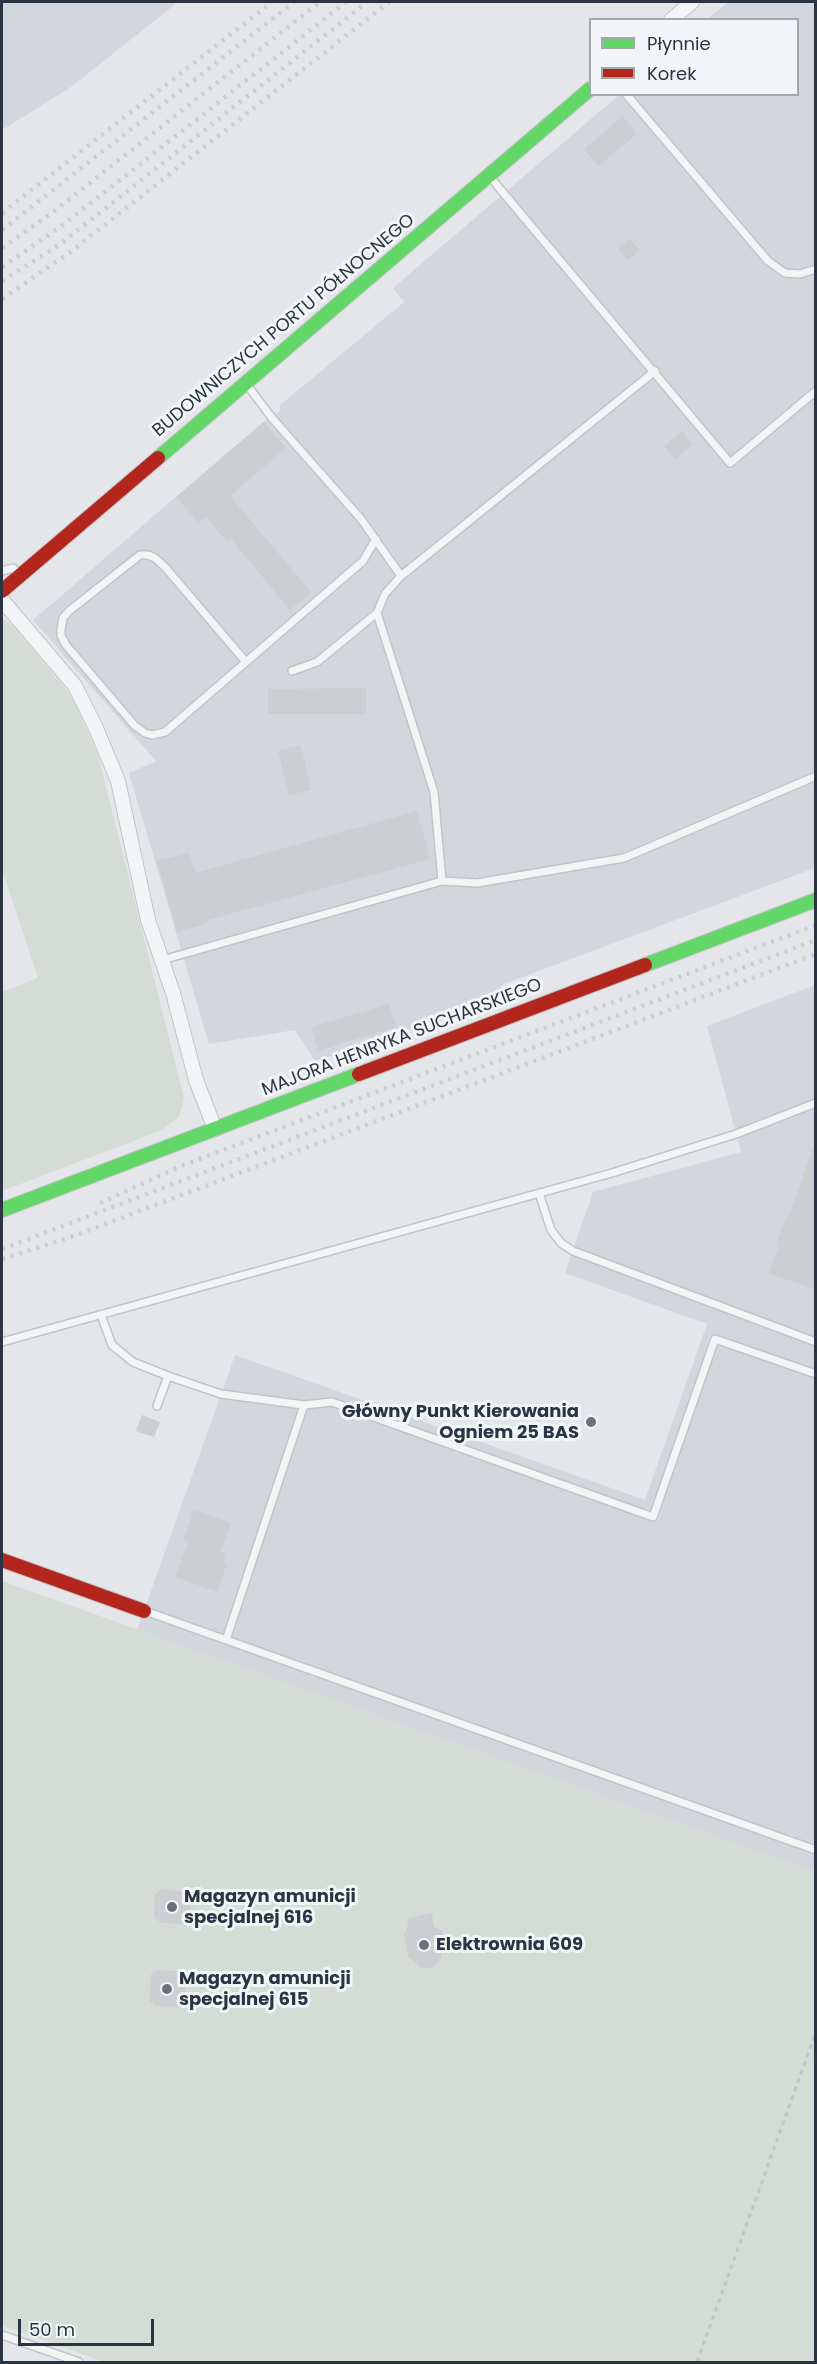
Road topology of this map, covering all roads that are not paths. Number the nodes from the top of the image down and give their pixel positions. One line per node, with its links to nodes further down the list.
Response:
1 (692, 2): 2 (street)
2 (673, 18)
3 (589, 91): 5 (street, BUDOWNICZYCH PORTU PÓŁNOCNEGO)
4 (628, 96): 6 (lane)
5 (489, 175): 7 (lane); 8 (street, BUDOWNICZYCH PORTU PÓŁNOCNEGO)
6 (816, 269)
7 (655, 371): 9 (lane); 13 (lane)
8 (245, 383): 10 (lane); 12 (street, BUDOWNICZYCH PORTU PÓŁNOCNEGO)
9 (816, 391)
10 (376, 539): 13 (lane); 17 (lane)
11 (2, 571): 12 (lane)
12 (20, 575): 14 (street, BUDOWNICZYCH PORTU PÓŁNOCNEGO)
13 (401, 576): 16 (lane)
14 (2, 591)
15 (2, 600): 22 (street)
16 (377, 613): 18 (lane); 20 (lane)
17 (246, 662): 17 (lane)
18 (292, 671)
19 (816, 776): 20 (lane)
20 (442, 881): 22 (lane)
21 (816, 900): 24 (street, MAJORA HENRYKA SUCHARSKIEGO)
22 (162, 960): 24 (street)
23 (816, 1103): 25 (lane)
24 (215, 1129): 26 (street, MAJORA HENRYKA SUCHARSKIEGO)
25 (539, 1193): 27 (lane); 29 (lane)
26 (2, 1210)
27 (101, 1315): 28 (lane); 31 (lane)
28 (2, 1342)
29 (816, 1342)
30 (816, 1374): 33 (lane)
31 (168, 1376): 32 (lane); 33 (lane)
32 (157, 1406)
33 (304, 1406): 36 (lane)
34 (2, 1560): 35 (street)
35 (144, 1611): 36 (lane)
36 (226, 1640): 37 (lane)
37 (816, 1850)
38 (2, 2335): 39 (lane)
39 (80, 2362)

